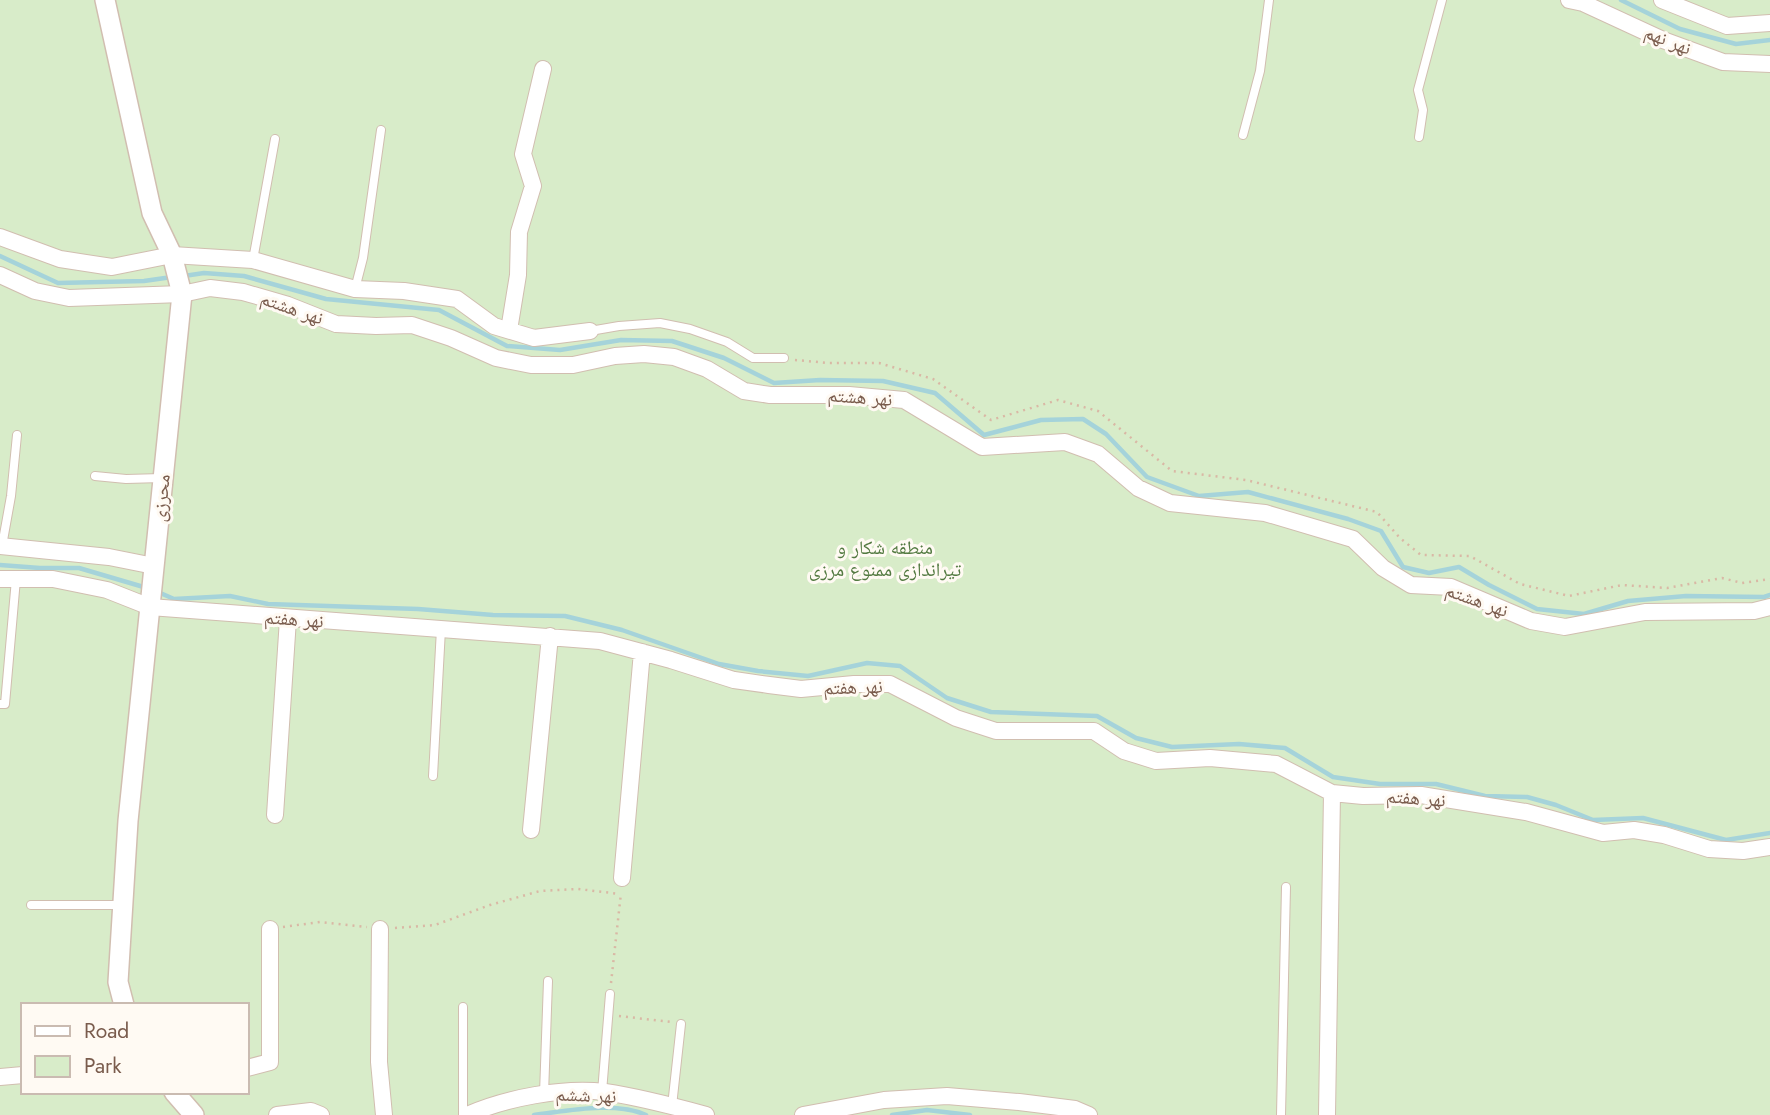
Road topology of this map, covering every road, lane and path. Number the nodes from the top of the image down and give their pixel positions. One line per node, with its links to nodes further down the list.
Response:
1 (105, 0): 14 (street, محرزی)
2 (1269, 0): 10 (lane)
3 (1442, 0): 11 (lane)
4 (1569, 0): 7 (street, نهر نهم)
5 (1662, 0): 6 (street)
6 (1770, 23)
7 (1770, 64)
8 (543, 69): 19 (street)
9 (381, 130): 18 (lane)
10 (1243, 135)
11 (1419, 137)
12 (275, 139): 15 (lane)
13 (0, 237): 14 (street)
14 (173, 260): 15 (street); 17 (street, محرزی)
15 (253, 260): 18 (street)
16 (2, 281): 17 (street, نهر هشتم)
17 (181, 289): 24 (street, محرزی); 29 (street, نهر هشتم)
18 (355, 289): 19 (street)
19 (509, 330): 20 (street)
20 (590, 331): 21 (lane)
21 (784, 358): 27 (path)
22 (17, 435): 25 (lane)
23 (95, 475): 24 (lane)
24 (163, 478): 28 (street, محرزی)
25 (1, 546): 28 (street)
26 (8, 579): 28 (street, نهر هفتم); 34 (lane)
27 (1770, 579)
28 (152, 589): 30 (street, نهر هفتم); 43 (street, محرزی)
29 (1770, 607)
30 (288, 619): 31 (street, نهر هفتم); 37 (street)
31 (441, 629): 32 (street, نهر هفتم); 35 (lane)
32 (550, 636): 33 (street, نهر هفتم); 38 (street)
33 (642, 652): 36 (street, نهر هفتم); 40 (street)
34 (0, 704)
35 (433, 776)
36 (1332, 793): 39 (street, نهر هفتم); 68 (street)
37 (275, 815)
38 (531, 830)
39 (1770, 847)
40 (621, 886): 45 (path); 47 (path)
41 (1286, 887): 67 (lane)
42 (31, 905): 43 (lane)
43 (122, 905): 48 (street, محرزی)
44 (270, 929): 45 (path); 52 (street)
45 (380, 929): 62 (street)
46 (548, 981): 57 (lane)
47 (610, 994): 50 (lane)
48 (123, 1003)
49 (463, 1007): 63 (lane)
50 (608, 1015): 51 (path); 55 (lane)
51 (681, 1024): 58 (lane)
52 (248, 1068)
53 (21, 1076): 54 (street)
54 (0, 1077)
55 (602, 1092): 57 (street, نهر ششم); 58 (street, نهر ششم)
56 (176, 1094): 59 (street)
57 (544, 1094): 63 (street, نهر ششم)
58 (672, 1106): 64 (street, نهر ششم)
59 (194, 1115)
60 (277, 1115): 61 (street)
61 (321, 1115)
62 (384, 1115)
63 (465, 1115)
64 (706, 1115)
65 (803, 1115): 66 (street)
66 (1089, 1115)
67 (1281, 1115)
68 (1327, 1115)

